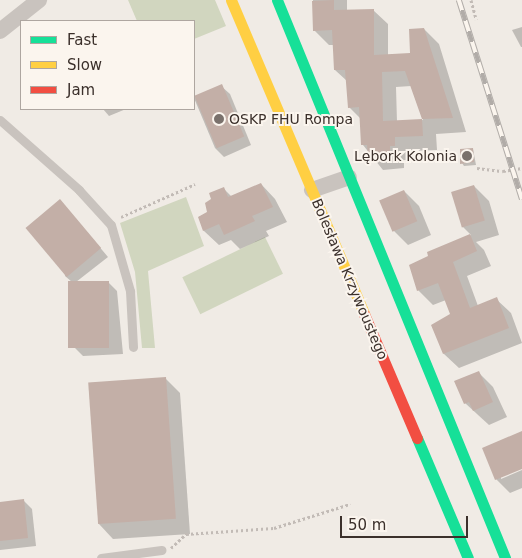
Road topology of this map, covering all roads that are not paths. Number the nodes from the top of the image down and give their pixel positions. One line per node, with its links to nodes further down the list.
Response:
1 (231, 0): 7 (main road, Bolesława Krzywoustego)
2 (277, 0): 6 (main road)
3 (29, 4): 4 (street)
4 (0, 31)
5 (0, 120): 8 (lane)
6 (349, 177): 7 (street); 12 (main road)
7 (312, 190): 11 (main road, Bolesława Krzywoustego)
8 (133, 347)
9 (161, 550): 10 (lane)
10 (100, 558)
11 (468, 558)
12 (505, 558)

